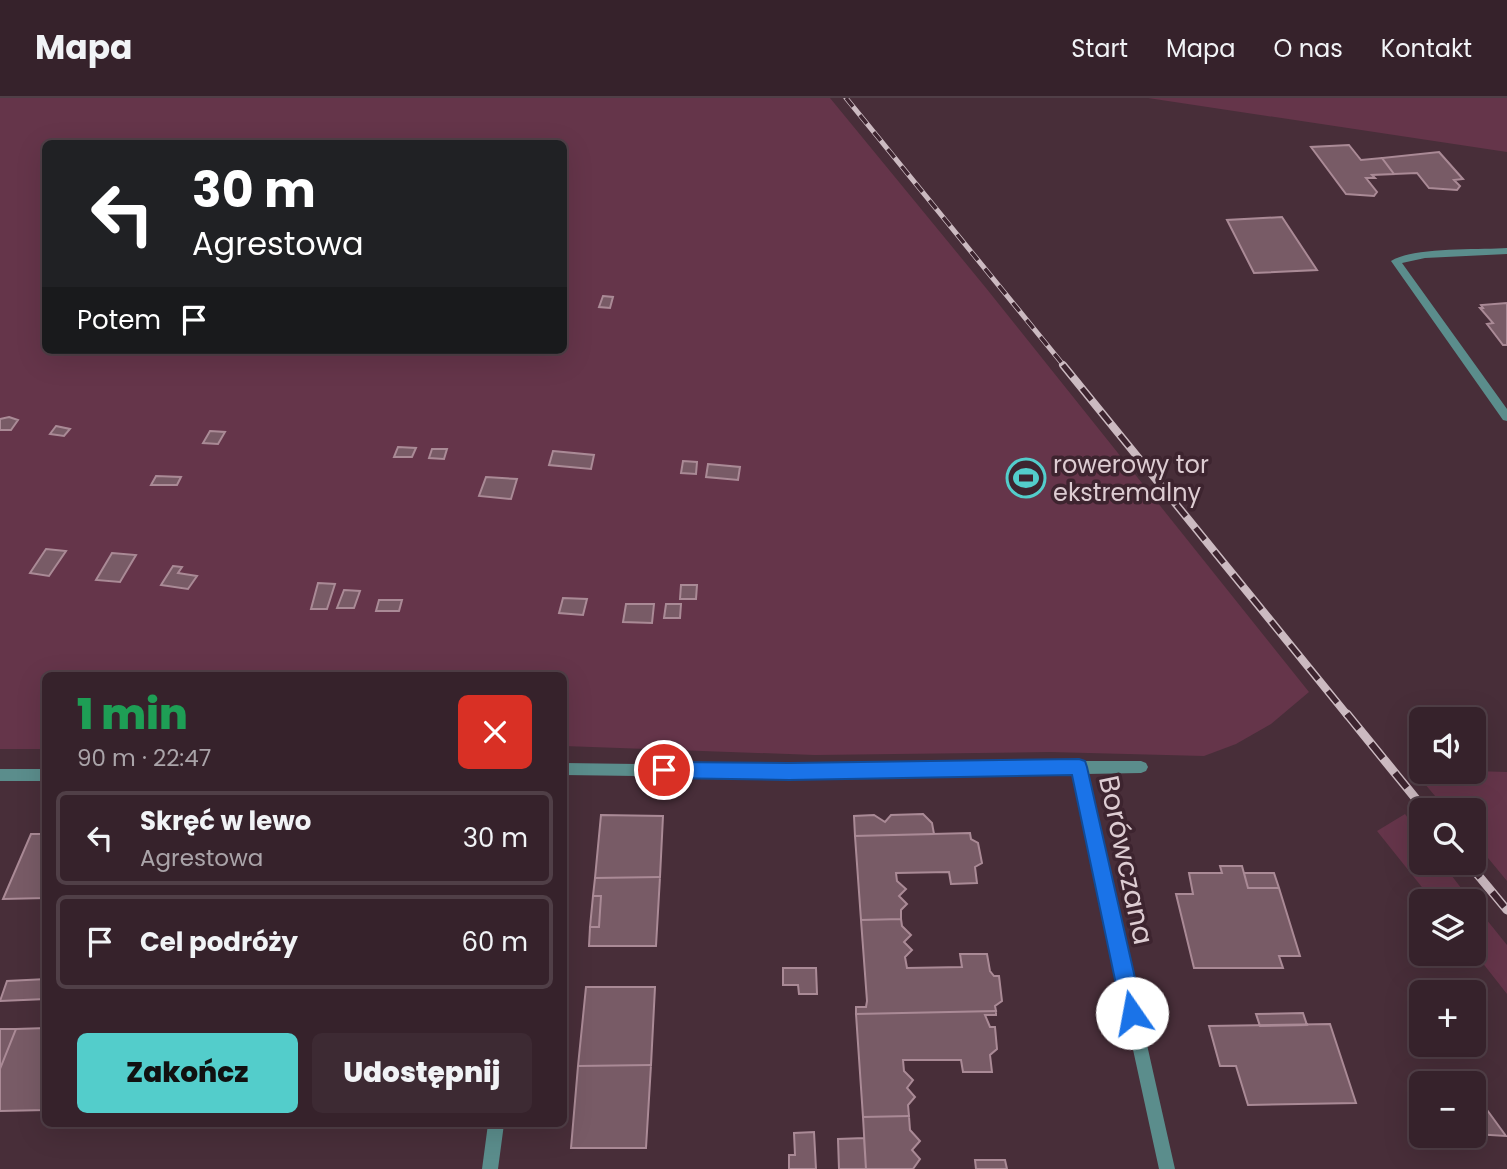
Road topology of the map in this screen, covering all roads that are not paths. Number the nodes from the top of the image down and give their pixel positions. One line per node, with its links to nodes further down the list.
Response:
1 (1507, 251): 2 (street)
2 (1507, 416)
3 (1079, 767): 4 (street); 5 (street); 10 (street, Borówczana)
4 (1141, 767)
5 (567, 769)
6 (0, 775): 7 (street)
7 (42, 775)
8 (496, 1127): 9 (street)
9 (490, 1169)
10 (1167, 1169)

